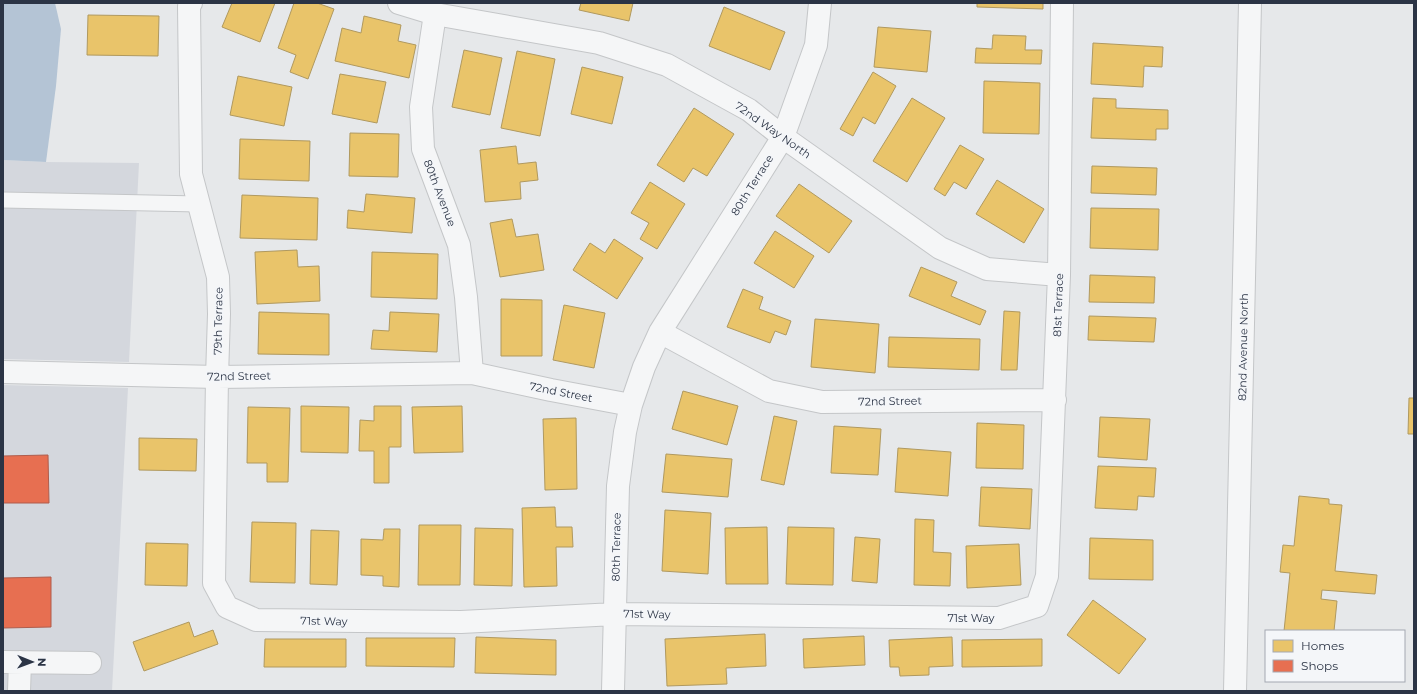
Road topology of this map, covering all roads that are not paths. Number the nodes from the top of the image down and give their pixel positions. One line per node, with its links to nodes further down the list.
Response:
1 (191, 3): 9 (street, 79th Terrace)
2 (399, 3): 6 (street, 72nd Way North)
3 (820, 3): 7 (street, 80th Terrace)
4 (1062, 3): 10 (street, 81st Terrace)
5 (1250, 3): 24 (street, 82nd Avenue North)
6 (435, 14): 7 (street, 72nd Way North); 13 (street, 80th Avenue)
7 (783, 137): 10 (street, 72nd Way North); 11 (street, 80th Terrace)
8 (3, 200): 9 (lane)
9 (199, 204): 14 (street, 79th Terrace)
10 (1059, 275): 15 (street, 81st Terrace)
11 (660, 332): 15 (street, 72nd Street); 16 (street)
12 (3, 372): 14 (street, 72nd Street)
13 (472, 372): 14 (street, 72nd Street); 16 (street, 72nd Street)
14 (217, 377): 19 (street, 79th Terrace)
15 (1055, 400): 17 (street, 81st Terrace)
16 (631, 405): 18 (street, 80th Terrace)
17 (1037, 606): 18 (street, 71st Way)
18 (615, 614): 19 (street, 71st Way); 23 (street, 80th Terrace)
19 (256, 620)
20 (11, 662): 21 (street); 22 (street)
21 (90, 663)
22 (19, 691)
23 (613, 691)
24 (1235, 691)

